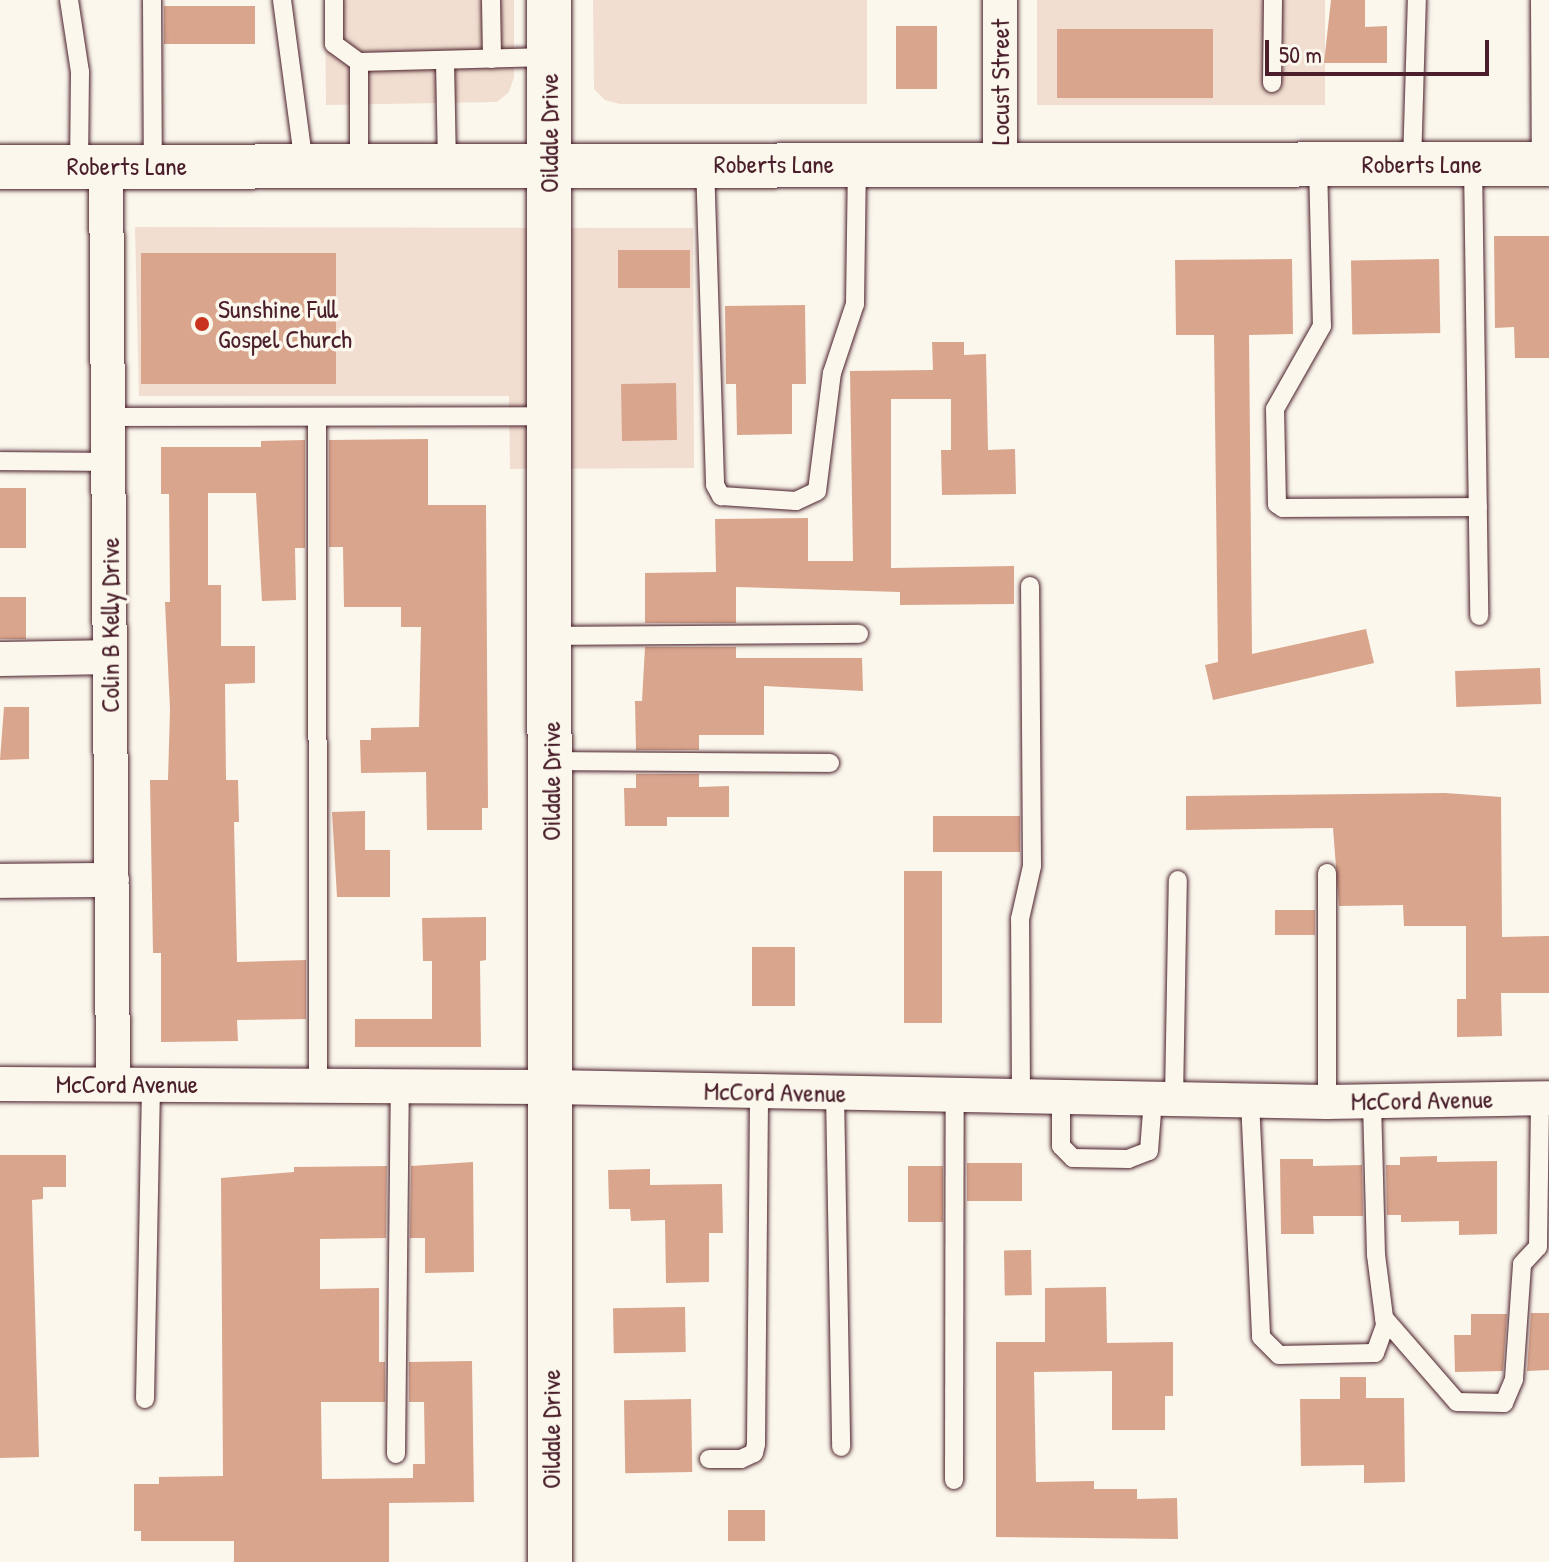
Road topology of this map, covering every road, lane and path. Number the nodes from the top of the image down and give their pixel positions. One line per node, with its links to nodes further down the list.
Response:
1 (69, 0): 27 (lane)
2 (152, 0): 28 (lane)
3 (282, 0): 24 (lane)
4 (334, 0): 14 (lane)
5 (491, 0): 12 (lane)
6 (549, 0): 11 (street, Oildale Drive)
7 (1000, 0): 19 (street, Locust Street)
8 (1273, 0): 15 (lane)
9 (1417, 0): 21 (lane)
10 (1540, 0): 23 (lane)
11 (549, 57): 12 (lane); 16 (street, Oildale Drive)
12 (492, 59): 13 (lane)
13 (445, 61): 14 (lane); 26 (lane)
14 (359, 62): 25 (lane)
15 (1272, 83)
16 (549, 164): 17 (street, Roberts Lane); 26 (street, Roberts Lane); 30 (street, Oildale Drive)
17 (705, 164): 18 (street, Roberts Lane); 18 (lane)
18 (857, 164): 19 (street, Roberts Lane)
19 (1000, 164): 20 (street, Roberts Lane)
20 (1318, 164): 21 (street, Roberts Lane); 35 (lane)
21 (1412, 164): 22 (street, Roberts Lane)
22 (1473, 164): 23 (street, Roberts Lane); 35 (lane)
23 (1545, 164)
24 (304, 165): 25 (street, Roberts Lane); 28 (street, Roberts Lane)
25 (359, 165): 26 (street, Roberts Lane)
26 (447, 165)
27 (93, 166): 28 (street, Roberts Lane); 29 (street, Roberts Lane); 31 (street, Colin B Kelly Drive)
28 (153, 166)
29 (0, 167)
30 (550, 416): 32 (lane); 39 (street, Oildale Drive)
31 (108, 417): 32 (lane); 34 (street, Colin B Kelly Drive)
32 (317, 417): 51 (lane)
33 (0, 461): 34 (lane)
34 (108, 462): 40 (street, Colin B Kelly Drive)
35 (1478, 507): 37 (lane)
36 (1030, 586): 57 (lane)
37 (1479, 616)
38 (859, 634): 39 (lane)
39 (550, 636): 42 (street, Oildale Drive)
40 (110, 657): 41 (street); 45 (street, Colin B Kelly Drive)
41 (0, 659)
42 (551, 761): 43 (lane); 53 (street, Oildale Drive)
43 (830, 763)
44 (1327, 873): 63 (lane)
45 (112, 880): 47 (street); 49 (street, Colin B Kelly Drive)
46 (1178, 880): 60 (lane)
47 (0, 881)
48 (0, 1084): 49 (street, McCord Avenue)
49 (113, 1084): 50 (street, McCord Avenue)
50 (151, 1084): 51 (street, McCord Avenue); 65 (lane)
51 (318, 1085): 52 (street, McCord Avenue)
52 (400, 1086): 53 (street, McCord Avenue); 67 (lane)
53 (552, 1087): 54 (street, McCord Avenue); 70 (street, Oildale Drive)
54 (759, 1091): 55 (street, McCord Avenue); 68 (lane)
55 (835, 1093): 56 (street, McCord Avenue); 66 (lane)
56 (955, 1095): 57 (street, McCord Avenue); 69 (lane)
57 (1021, 1096): 58 (street, McCord Avenue)
58 (1061, 1097): 60 (street, McCord Avenue); 60 (lane)
59 (1544, 1098): 62 (street, McCord Avenue); 64 (lane)
60 (1164, 1099): 61 (street, McCord Avenue)
61 (1250, 1101): 63 (street, McCord Avenue); 64 (lane)
62 (1372, 1101): 63 (street, McCord Avenue); 64 (lane)
63 (1327, 1102)
64 (1384, 1318)
65 (145, 1399)
66 (841, 1447)
67 (396, 1454)
68 (709, 1459)
69 (954, 1480)
70 (550, 1562)

